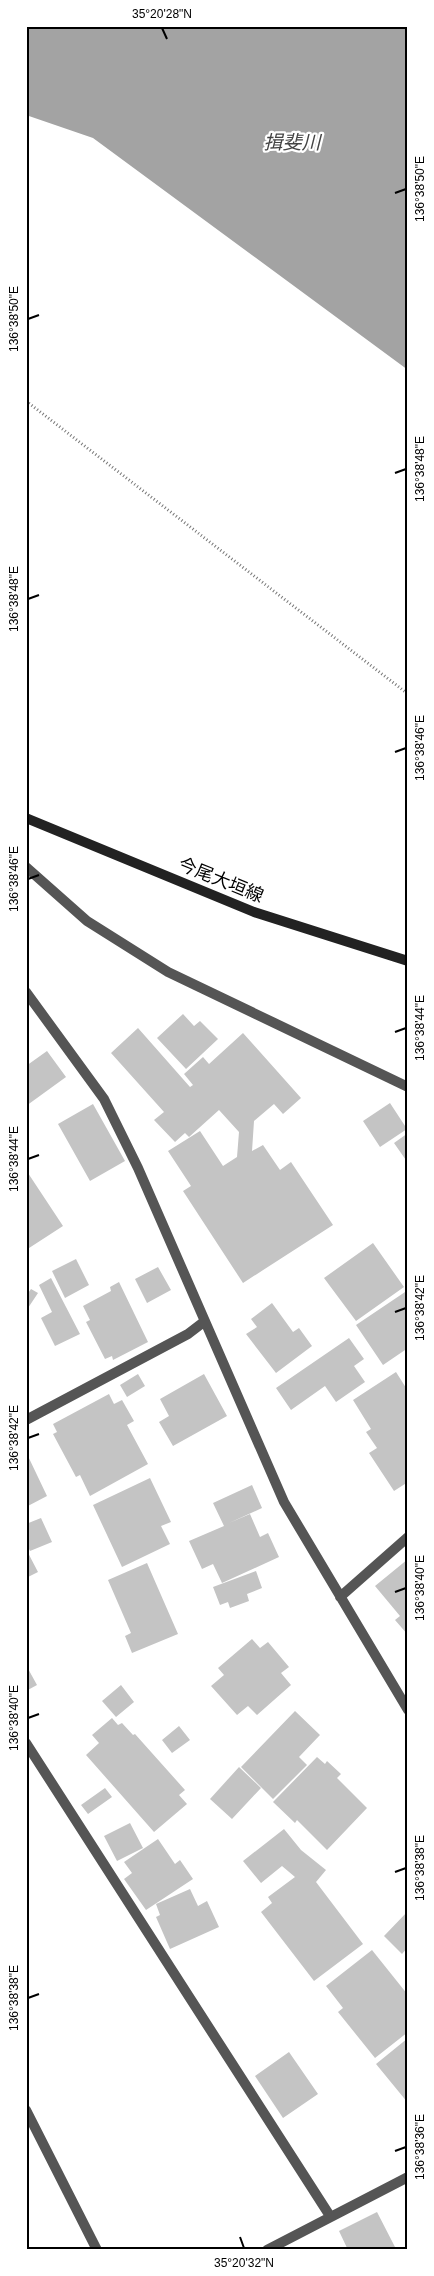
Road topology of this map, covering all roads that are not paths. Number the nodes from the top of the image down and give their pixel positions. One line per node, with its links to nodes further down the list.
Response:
1 (26, 818): 3 (main road, 今尾大垣線)
2 (26, 867): 5 (street)
3 (408, 961)
4 (26, 992): 6 (street)
5 (408, 1087)
6 (205, 1321): 7 (street); 9 (street)
7 (26, 1420)
8 (408, 1537): 9 (street)
9 (340, 1597): 10 (street)
10 (408, 1710)
11 (26, 1743): 14 (street)
12 (26, 2110): 16 (street)
13 (408, 2177): 14 (street)
14 (330, 2216): 15 (street)
15 (268, 2249)
16 (97, 2250)

